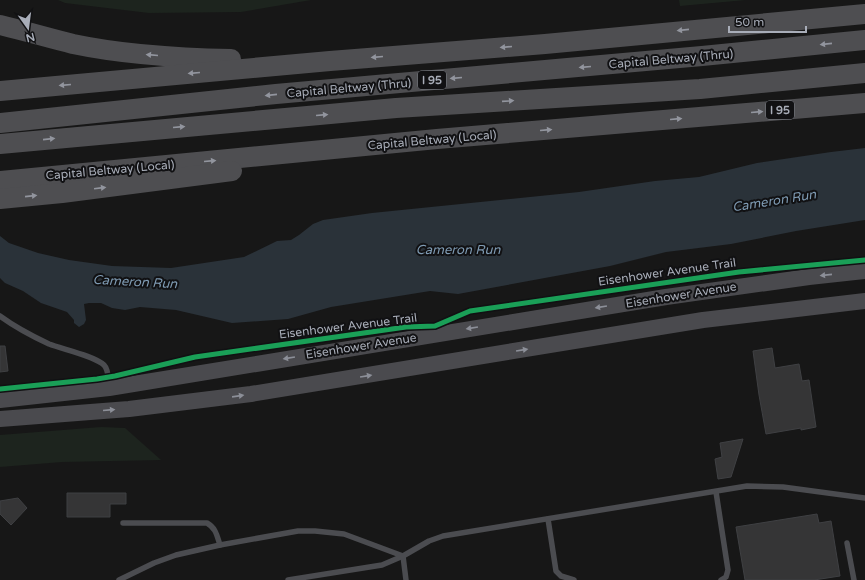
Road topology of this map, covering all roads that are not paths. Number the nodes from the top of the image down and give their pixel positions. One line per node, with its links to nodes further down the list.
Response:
1 (865, 14): 4 (highway, I 95, one-way to 4)
2 (2, 25): 4 (highway, one-way to 2)
3 (865, 40): 8 (highway, Capital Beltway (Thru) / I 95, one-way to 8)
4 (330, 61): 6 (highway, I 95, one-way to 6)
5 (865, 73): 10 (highway, Capital Beltway (Thru) / I 95, one-way to 5)
6 (0, 91)
7 (865, 103): 9 (highway, Capital Beltway (Local) / I 95, one-way to 7)
8 (0, 123)
9 (438, 139): 11 (highway, Capital Beltway (Local) / I 95, one-way to 9); 12 (highway, one-way to 9)
10 (5, 143)
11 (0, 181)
12 (0, 199)
13 (865, 271): 16 (main road, Eisenhower Avenue, one-way to 16)
14 (865, 301): 18 (main road, one-way to 14)
15 (0, 316): 16 (lane)
16 (109, 388): 17 (main road, Eisenhower Avenue); 18 (main road)
17 (0, 400)
18 (0, 419)
19 (716, 492): 20 (lane); 21 (lane); 30 (lane)
20 (865, 498)
21 (548, 519): 25 (lane); 29 (lane)
22 (123, 523): 24 (lane)
23 (847, 543): 31 (lane)
24 (220, 545): 25 (lane); 26 (lane)
25 (403, 556): 27 (lane); 28 (lane)
26 (120, 580)
27 (288, 580)
28 (406, 580)
29 (574, 580)
30 (721, 580)
31 (854, 580)

